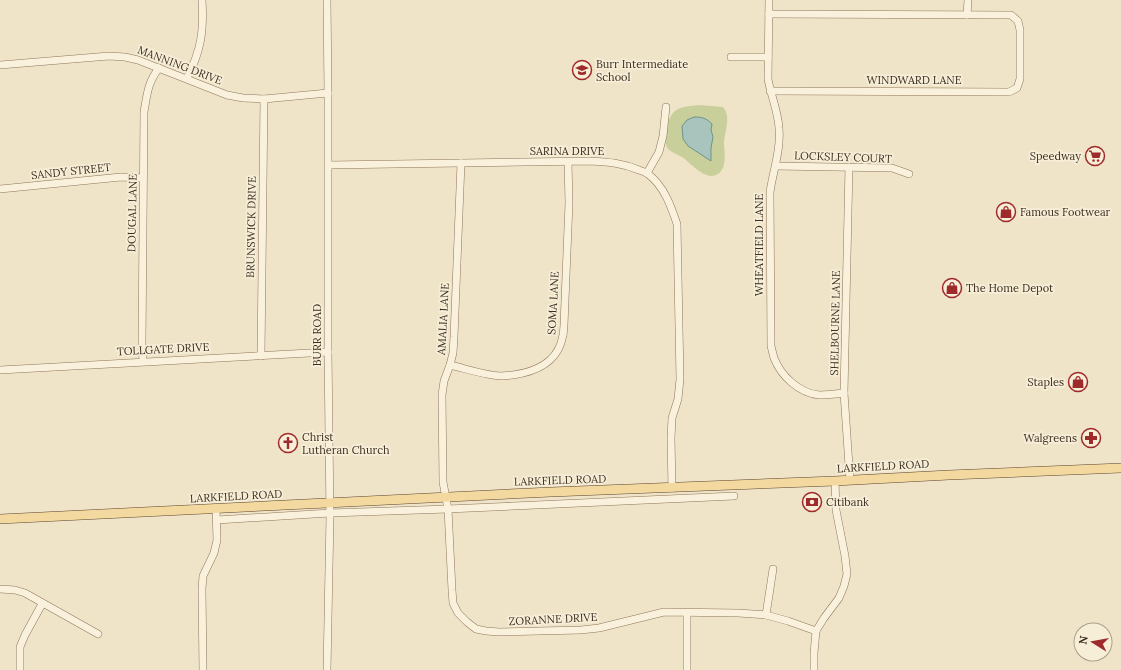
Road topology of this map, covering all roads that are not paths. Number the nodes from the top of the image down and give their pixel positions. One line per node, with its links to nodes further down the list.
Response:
1 (202, 0): 11 (street)
2 (327, 0): 13 (street, BURR ROAD)
3 (769, 0): 5 (street, WHEATFIELD LANE)
4 (968, 0): 6 (street)
5 (769, 14): 6 (street, WINDWARD LANE); 8 (street, WHEATFIELD LANE)
6 (967, 15): 12 (street, WINDWARD LANE)
7 (731, 57): 8 (street)
8 (768, 57): 12 (street, WHEATFIELD LANE)
9 (0, 65): 10 (street, MANNING DRIVE)
10 (159, 68): 11 (street, MANNING DRIVE); 23 (street, DOUGAL LANE)
11 (187, 78): 14 (street, MANNING DRIVE)
12 (770, 91): 19 (street, WHEATFIELD LANE)
13 (328, 93): 14 (street, MANNING DRIVE); 18 (street, BURR ROAD)
14 (264, 99): 26 (street, BRUNSWICK DRIVE)
15 (666, 107): 21 (street)
16 (568, 162): 17 (street, SARINA DRIVE); 21 (street, SARINA DRIVE); 28 (street, SOMA LANE)
17 (461, 164): 18 (street, SARINA DRIVE); 28 (street, AMALIA LANE)
18 (329, 165): 25 (street, BURR ROAD)
19 (776, 166): 20 (street, LOCKSLEY COURT); 30 (street, WHEATFIELD LANE)
20 (849, 167): 22 (street, LOCKSLEY COURT); 30 (street, SHELBOURNE LANE)
21 (647, 173): 34 (street, SARINA DRIVE)
22 (909, 174)
23 (143, 178): 24 (street, SANDY STREET); 27 (street, DOUGAL LANE)
24 (0, 189)
25 (328, 352): 26 (street, TOLLGATE DRIVE); 37 (street, BURR ROAD)
26 (261, 356): 27 (street, TOLLGATE DRIVE)
27 (143, 361): 29 (street, TOLLGATE DRIVE)
28 (450, 365): 36 (street, AMALIA LANE)
29 (0, 370)
30 (844, 393): 32 (street, SHELBOURNE LANE)
31 (1121, 468): 32 (main road, LARKFIELD ROAD)
32 (850, 480): 33 (main road, LARKFIELD ROAD)
33 (835, 481): 34 (main road, LARKFIELD ROAD); 48 (street)
34 (672, 488): 36 (main road, LARKFIELD ROAD)
35 (734, 496): 39 (street, LARKFIELD ROAD)
36 (446, 497): 37 (main road, LARKFIELD ROAD); 39 (street, ZORANNE DRIVE)
37 (329, 503): 38 (main road, LARKFIELD ROAD); 40 (street, BURR ROAD)
38 (216, 509): 41 (main road, LARKFIELD ROAD); 42 (street)
39 (448, 509): 40 (street, LARKFIELD ROAD); 46 (street, ZORANNE DRIVE)
40 (330, 513): 42 (street, LARKFIELD ROAD); 52 (street, BURR ROAD)
41 (0, 519)
42 (217, 520): 51 (street)
43 (773, 569): 47 (street)
44 (0, 589): 45 (street)
45 (42, 604): 49 (street); 50 (street)
46 (687, 613): 47 (street, ZORANNE DRIVE); 53 (street)
47 (766, 615): 48 (street, ZORANNE DRIVE)
48 (816, 631): 54 (street)
49 (98, 634)
50 (20, 670)
51 (203, 670)
52 (327, 670)
53 (687, 670)
54 (814, 670)

